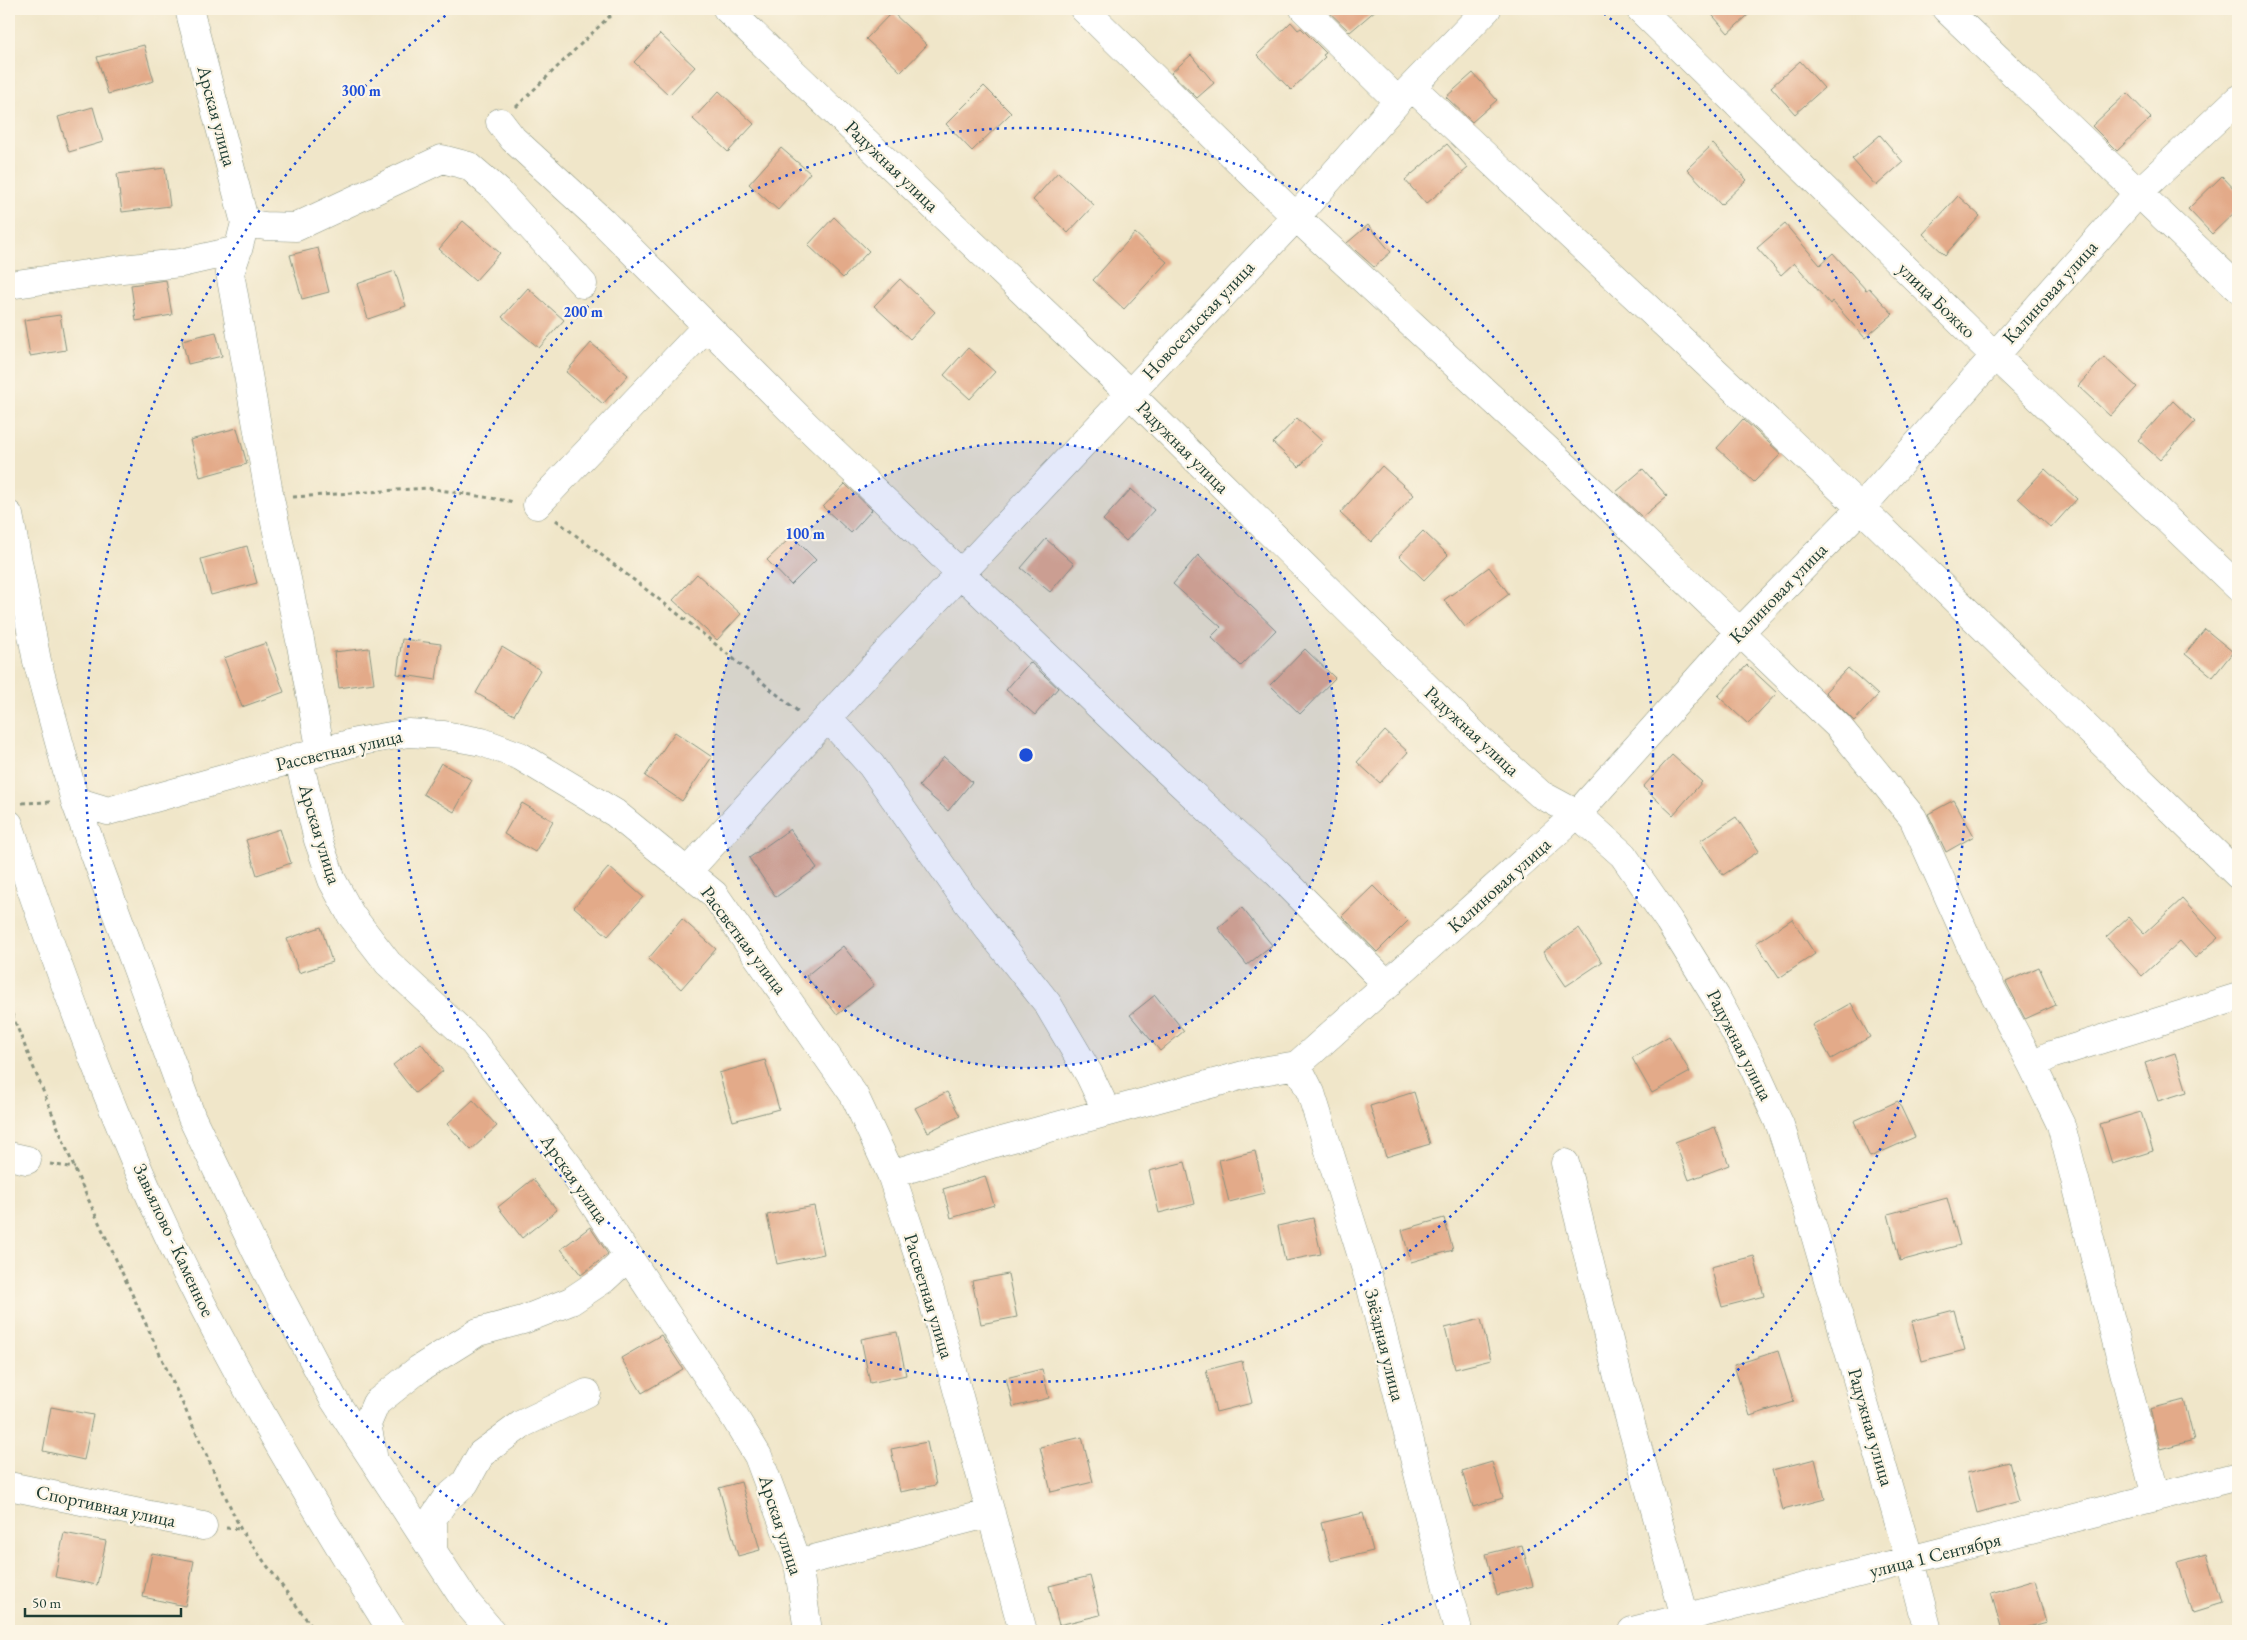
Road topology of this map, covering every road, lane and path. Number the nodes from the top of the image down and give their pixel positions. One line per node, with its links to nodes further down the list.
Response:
1 (189, 9): 14 (street, Арская улица)
2 (617, 9): 11 (path)
3 (728, 9): 21 (street, Радужная улица)
4 (1084, 9): 13 (street)
5 (1304, 9): 9 (street)
6 (1486, 9): 9 (street, Новосельская улица)
7 (1640, 9): 20 (street, улица Божко)
8 (1946, 9): 12 (street)
9 (1405, 94): 13 (street, Новосельская улица); 24 (street)
10 (2238, 99): 12 (street, Калиновая улица)
11 (500, 122): 19 (street)
12 (2139, 192): 18 (street); 20 (street, Калиновая улица)
13 (1296, 218): 21 (street, Новосельская улица); 28 (street)
14 (245, 223): 15 (street, Арская улица); 16 (street)
15 (238, 250): 17 (street); 22 (street, Арская улица)
16 (583, 284)
17 (9, 285)
18 (2238, 288)
19 (707, 326): 23 (street); 26 (street)
20 (1994, 355): 24 (street, Калиновая улица); 27 (street, улица Божко)
21 (1129, 393): 26 (street, Новосельская улица); 33 (street, Радужная улица)
22 (270, 499): 23 (path); 30 (street, Арская улица)
23 (537, 505): 29 (path)
24 (1861, 508): 28 (street, Калиновая улица); 35 (street)
25 (9, 515): 31 (street)
26 (961, 573): 29 (street, Новосельская улица); 36 (street)
27 (2238, 587)
28 (1740, 632): 33 (street, Калиновая улица); 40 (street)
29 (824, 722): 34 (street, Новосельская улица); 41 (street)
30 (309, 754): 31 (street, Рассветная улица); 34 (street, Рассветная улица); 44 (street, Арская улица)
31 (74, 801): 32 (path); 46 (street)
32 (13, 813): 57 (street, Завьялово - Каменное)
33 (1577, 814): 36 (street, Калиновая улица); 53 (street, Радужная улица)
34 (688, 871): 43 (street, Рассветная улица)
35 (2238, 875)
36 (1388, 985): 39 (street, Калиновая улица)
37 (2238, 997): 40 (street)
38 (9, 1007): 56 (path)
39 (1296, 1065): 41 (street); 61 (street, Звёздная улица)
40 (2032, 1065): 49 (street)
41 (1107, 1112): 43 (street)
42 (1565, 1163): 55 (street)
43 (891, 1174): 50 (street, Рассветная улица)
44 (629, 1256): 46 (street); 54 (street, Арская улица)
45 (587, 1393): 52 (street)
46 (374, 1462): 52 (street)
47 (2238, 1476): 49 (street, улица 1 Сентября)
48 (9, 1486): 51 (street, Спортивная улица)
49 (2156, 1498): 53 (street, улица 1 Сентября)
50 (991, 1513): 54 (street); 60 (street, Рассветная улица)
51 (203, 1526)
52 (432, 1551): 58 (street)
53 (1910, 1561): 55 (street, улица 1 Сентября); 63 (street, Радужная улица)
54 (798, 1563): 59 (street, Арская улица)
55 (1687, 1624): 62 (street, улица 1 Сентября)
56 (315, 1631)
57 (392, 1631)
58 (490, 1631)
59 (808, 1631)
60 (1023, 1631)
61 (1458, 1631)
62 (1632, 1631)
63 (1928, 1631)

